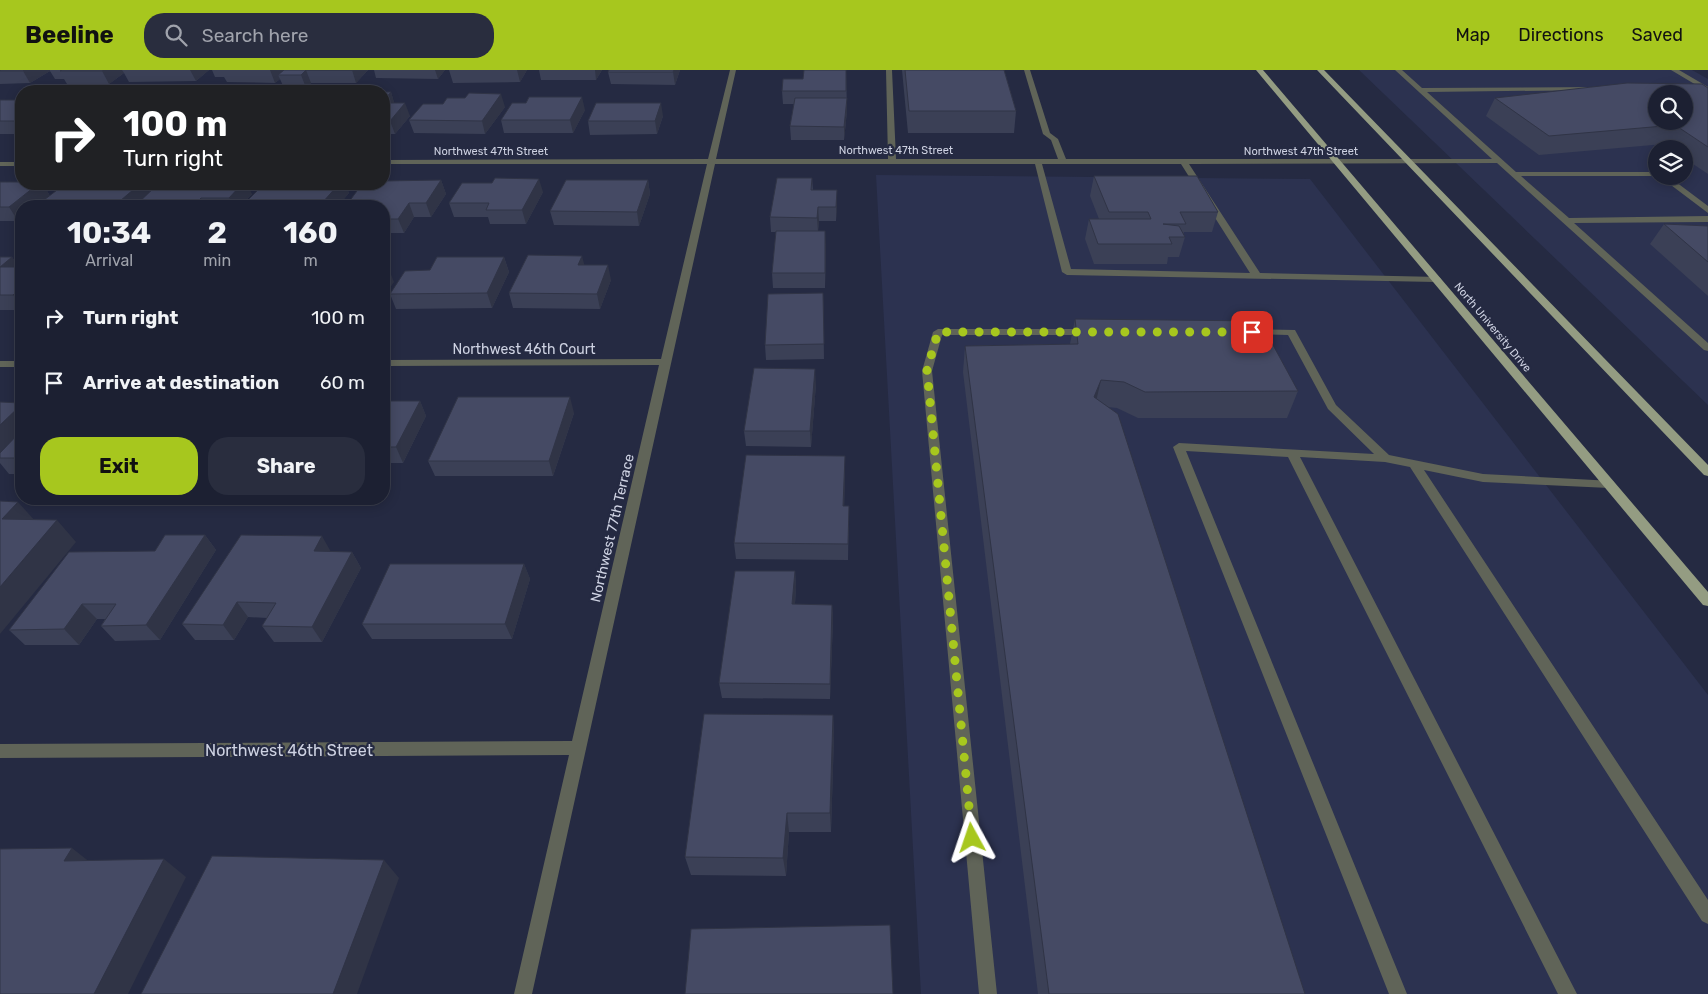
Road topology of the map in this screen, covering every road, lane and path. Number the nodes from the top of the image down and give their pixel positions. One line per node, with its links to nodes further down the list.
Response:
1 (734, 70): 11 (street, Northwest 77th Terrace)
2 (890, 70): 12 (street)
3 (1027, 70): 15 (street)
4 (1259, 70): 17 (main road, North University Drive)
5 (1320, 70): 18 (main road)
6 (1398, 70): 10 (street)
7 (1674, 70): 9 (street)
8 (1614, 88): 10 (street)
9 (1705, 88)
10 (1420, 90): 19 (street)
11 (711, 161): 12 (street, Northwest 47th Street); 13 (street, Northwest 47th Street); 33 (street, Northwest 77th Terrace)
12 (892, 161): 14 (street, Northwest 47th Street)
13 (390, 162)
14 (1038, 162): 15 (street, Northwest 47th Street); 28 (street)
15 (1063, 162): 16 (street, Northwest 47th Street)
16 (1184, 162): 17 (street, Northwest 47th Street); 28 (street)
17 (1338, 162): 18 (street, Northwest 47th Street); 29 (main road, North University Drive)
18 (1408, 162): 19 (street, Northwest 47th Street); 40 (main road)
19 (1500, 162): 22 (street)
20 (0, 164): 21 (street)
21 (15, 164)
22 (1514, 174): 23 (street); 27 (street)
23 (1648, 174)
24 (1675, 185): 25 (street)
25 (1708, 210)
26 (1708, 219): 27 (street)
27 (1567, 221): 32 (street)
28 (1257, 276): 29 (street)
29 (1436, 279): 41 (main road, North University Drive)
30 (1105, 332): 47 (street)
31 (1232, 332): 38 (street)
32 (1708, 348)
33 (665, 362): 34 (street, Northwest 46th Court); 43 (street, Northwest 77th Terrace)
34 (390, 363)
35 (0, 364): 36 (street)
36 (15, 364)
37 (1292, 453): 38 (street); 48 (street); 49 (street)
38 (1385, 458): 39 (street)
39 (1414, 464): 41 (street); 45 (street)
40 (1708, 472)
41 (1609, 484): 42 (main road, North University Drive)
42 (1708, 601)
43 (578, 748): 44 (street, Northwest 46th Street); 46 (street, Northwest 77th Terrace)
44 (0, 751)
45 (1708, 915)
46 (522, 994)
47 (988, 994)
48 (1398, 994)
49 (1568, 994)

